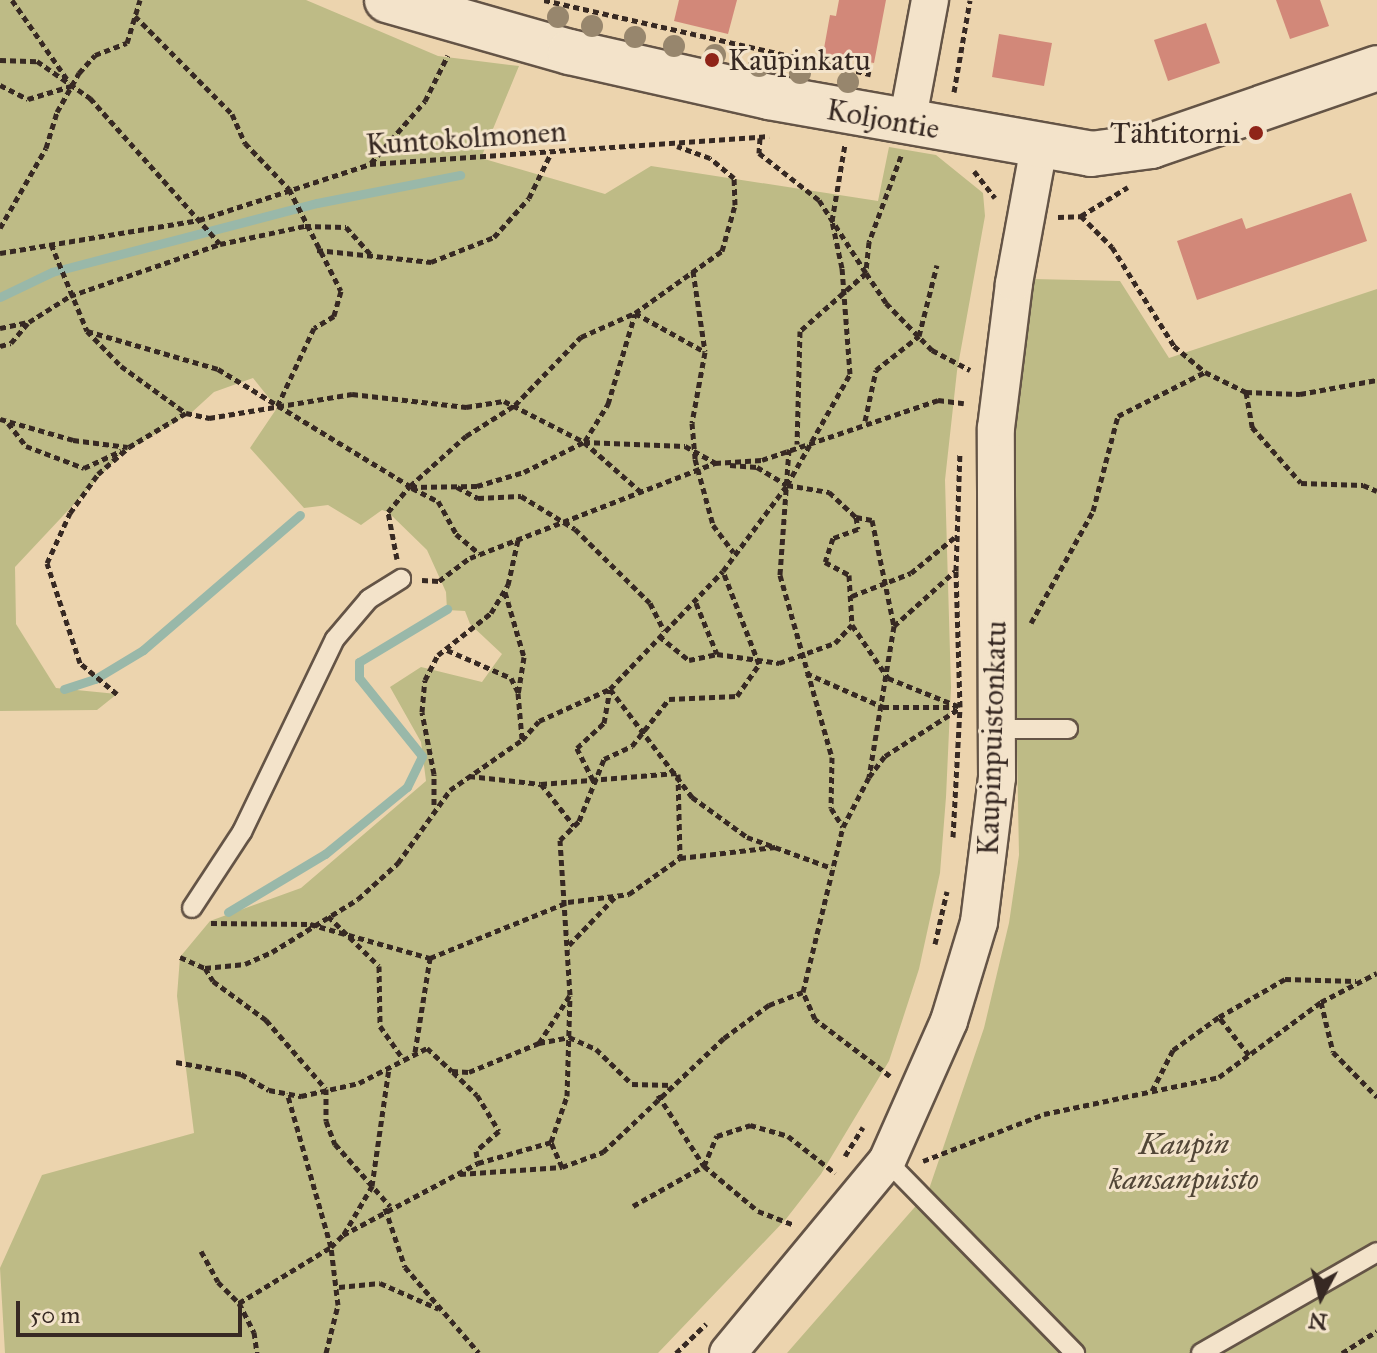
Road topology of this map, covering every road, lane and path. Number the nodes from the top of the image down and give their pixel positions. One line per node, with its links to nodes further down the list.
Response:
1 (12, 0): 12 (path)
2 (140, 0): 7 (path)
3 (387, 0): 8 (street, Koljontie)
4 (544, 0): 15 (path)
5 (930, 0): 15 (street)
6 (970, 0): 13 (path)
7 (135, 16): 12 (path); 24 (path)
8 (463, 23): 15 (street, Koljontie); 22 (path)
9 (0, 60): 12 (path)
10 (1377, 68): 20 (street, Koljontie)
11 (0, 85): 12 (path)
12 (71, 86): 28 (path); 30 (path)
13 (954, 92): 14 (path); 15 (path)
14 (967, 95)
15 (909, 116): 20 (street, Koljontie); 38 (path)
16 (847, 131): 27 (path)
17 (779, 135): 18 (path, Kuntokolmonen)
18 (760, 138): 19 (path, Kuntokolmonen); 27 (path)
19 (677, 146): 21 (path, Kuntokolmonen); 37 (path)
20 (1039, 147): 105 (street, Kaupinpuistonkatu)
21 (551, 153): 22 (path, Kuntokolmonen); 35 (path)
22 (370, 164): 24 (path, Kuntokolmonen)
23 (1126, 188): 25 (path)
24 (289, 189): 28 (path, Kuntokolmonen); 29 (path)
25 (1081, 216): 26 (path); 50 (path)
26 (1058, 217)
27 (832, 221): 38 (path); 39 (path)
28 (201, 222): 31 (path, Kuntokolmonen); 32 (path)
29 (305, 226): 32 (path); 33 (path); 35 (path)
30 (0, 228)
31 (51, 244): 34 (path, Kuntokolmonen); 40 (path)
32 (220, 244): 40 (path)
33 (316, 250): 35 (path); 57 (path)
34 (0, 253)
35 (372, 256)
36 (937, 265): 45 (path)
37 (693, 271): 41 (path); 47 (path)
38 (866, 273): 39 (path); 45 (path)
39 (844, 293): 63 (path); 65 (path)
40 (70, 296): 42 (path); 44 (path)
41 (635, 313): 47 (path); 56 (path); 64 (path)
42 (29, 322): 43 (path); 46 (path)
43 (0, 328)
44 (87, 331): 57 (path); 58 (path)
45 (919, 336): 49 (path); 61 (path)
46 (0, 346)
47 (705, 352): 68 (path)
48 (973, 355): 49 (path)
49 (970, 370): 52 (path)
50 (1205, 372): 54 (path); 92 (path)
51 (1377, 380): 54 (path)
52 (968, 381)
53 (966, 392): 55 (path)
54 (1246, 392): 74 (path)
55 (964, 403): 59 (path); 61 (path)
56 (515, 405): 57 (path); 64 (path); 72 (path)
57 (277, 408): 58 (path); 72 (path)
58 (186, 413): 66 (path)
59 (963, 418)
60 (0, 419): 62 (path)
61 (865, 421): 63 (path)
62 (8, 423): 66 (path); 66 (path)
63 (812, 441): 65 (path); 71 (path)
64 (584, 442): 68 (path); 73 (path); 75 (path)
65 (798, 444): 69 (path); 71 (path)
66 (129, 447): 102 (path)
67 (961, 448): 78 (path)
68 (694, 449): 69 (path); 70 (path)
69 (715, 463): 70 (path); 71 (path)
70 (699, 470): 75 (path); 80 (path)
71 (787, 485): 76 (path); 80 (path); 96 (path)
72 (411, 487): 73 (path); 81 (path); 84 (path)
73 (457, 487): 77 (path)
74 (1377, 491)
75 (641, 492): 77 (path)
76 (856, 517): 86 (path); 88 (path)
77 (562, 521): 79 (path); 93 (path)
78 (956, 536): 83 (path); 86 (path)
79 (518, 539): 81 (path); 87 (path)
80 (733, 552): 82 (path)
81 (480, 555): 85 (path)
82 (723, 571): 89 (path); 97 (path)
83 (956, 571): 91 (path); 104 (path)
84 (401, 579): 124 (lane)
85 (439, 581)
86 (886, 583): 88 (path); 91 (path)
87 (505, 591): 94 (path); 101 (path)
88 (852, 596): 90 (path)
89 (696, 603): 93 (path); 95 (path)
90 (852, 625): 96 (path); 99 (path)
91 (894, 626): 99 (path)
92 (1028, 629)
93 (662, 634): 95 (path); 100 (path)
94 (447, 650): 101 (path); 114 (path)
95 (717, 654): 97 (path)
96 (801, 657): 97 (path); 98 (path)
97 (759, 664): 107 (path)
98 (806, 673): 103 (path); 116 (path)
99 (888, 678): 103 (path); 104 (path)
100 (610, 689): 107 (path); 108 (path); 112 (path)
101 (518, 693): 108 (path)
102 (117, 694)
103 (883, 707): 104 (path); 111 (path)
104 (960, 707): 111 (path); 118 (path)
105 (997, 729): 106 (lane); 161 (street, Kaupinpuistonkatu)
106 (1068, 729)
107 (644, 732): 109 (path); 112 (path)
108 (522, 740): 110 (path)
109 (678, 773): 112 (path); 117 (path); 119 (path)
110 (469, 776): 113 (path); 114 (path)
111 (869, 777): 116 (path)
112 (593, 781): 113 (path); 115 (path)
113 (541, 784): 115 (path)
114 (434, 805): 125 (path)
115 (574, 826): 123 (path)
116 (843, 827): 120 (path)
117 (775, 847): 119 (path); 120 (path)
118 (953, 847)
119 (680, 858): 122 (path)
120 (832, 868): 135 (path)
121 (951, 875): 131 (path)
122 (617, 895): 123 (path); 128 (path)
123 (568, 902): 128 (path); 130 (path)
124 (192, 908): 126 (path)
125 (328, 916): 126 (path); 127 (path)
126 (310, 924): 127 (path); 132 (path)
127 (346, 933): 130 (path); 143 (path)
128 (569, 945): 136 (path)
129 (180, 957): 132 (path)
130 (430, 958): 141 (path)
131 (932, 958)
132 (205, 968): 150 (path)
133 (1377, 973): 134 (path)
134 (1357, 981): 137 (path); 138 (path)
135 (803, 992): 148 (path); 149 (path)
136 (570, 995): 139 (path); 140 (path)
137 (1321, 1002): 142 (path); 155 (path)
138 (1219, 1017): 142 (path); 152 (path)
139 (569, 1037): 140 (path); 149 (path); 157 (path)
140 (539, 1043): 147 (path)
141 (415, 1052): 143 (path); 147 (path)
142 (1249, 1055): 152 (path)
143 (402, 1057): 146 (path)
144 (176, 1062): 153 (path)
145 (897, 1062): 148 (path)
146 (389, 1067): 150 (path); 165 (path)
147 (452, 1071): 158 (path)
148 (891, 1077): 151 (path)
149 (673, 1085): 154 (path)
150 (326, 1089): 153 (path); 165 (path)
151 (885, 1089)
152 (1152, 1091): 161 (path)
153 (287, 1093): 172 (path)
154 (658, 1095): 159 (path); 160 (path)
155 (1377, 1097)
156 (871, 1114): 162 (path)
157 (551, 1142): 158 (path); 160 (path)
158 (478, 1163): 163 (path)
159 (704, 1166): 162 (path); 166 (path); 169 (path)
160 (562, 1167): 163 (path)
161 (896, 1168): 184 (street, Kaupinpuistonkatu); 185 (lane)
162 (834, 1172): 164 (path)
163 (460, 1174): 167 (path)
164 (826, 1183)
165 (372, 1186): 167 (path); 170 (path)
166 (633, 1206)
167 (388, 1207): 170 (path); 177 (path)
168 (802, 1214): 169 (path)
169 (794, 1225): 171 (path)
170 (343, 1235): 172 (path)
171 (785, 1235)
172 (331, 1247): 175 (path); 176 (path)
173 (201, 1251): 176 (path)
174 (1377, 1252): 186 (lane)
175 (338, 1287): 177 (path); 181 (path)
176 (239, 1303): 180 (path)
177 (444, 1311): 182 (path)
178 (708, 1321): 183 (path)
179 (1377, 1331): 187 (path)
180 (257, 1353)
181 (326, 1353)
182 (479, 1353)
183 (676, 1353)
184 (728, 1353)
185 (1075, 1353)
186 (1201, 1353)
187 (1342, 1353)

